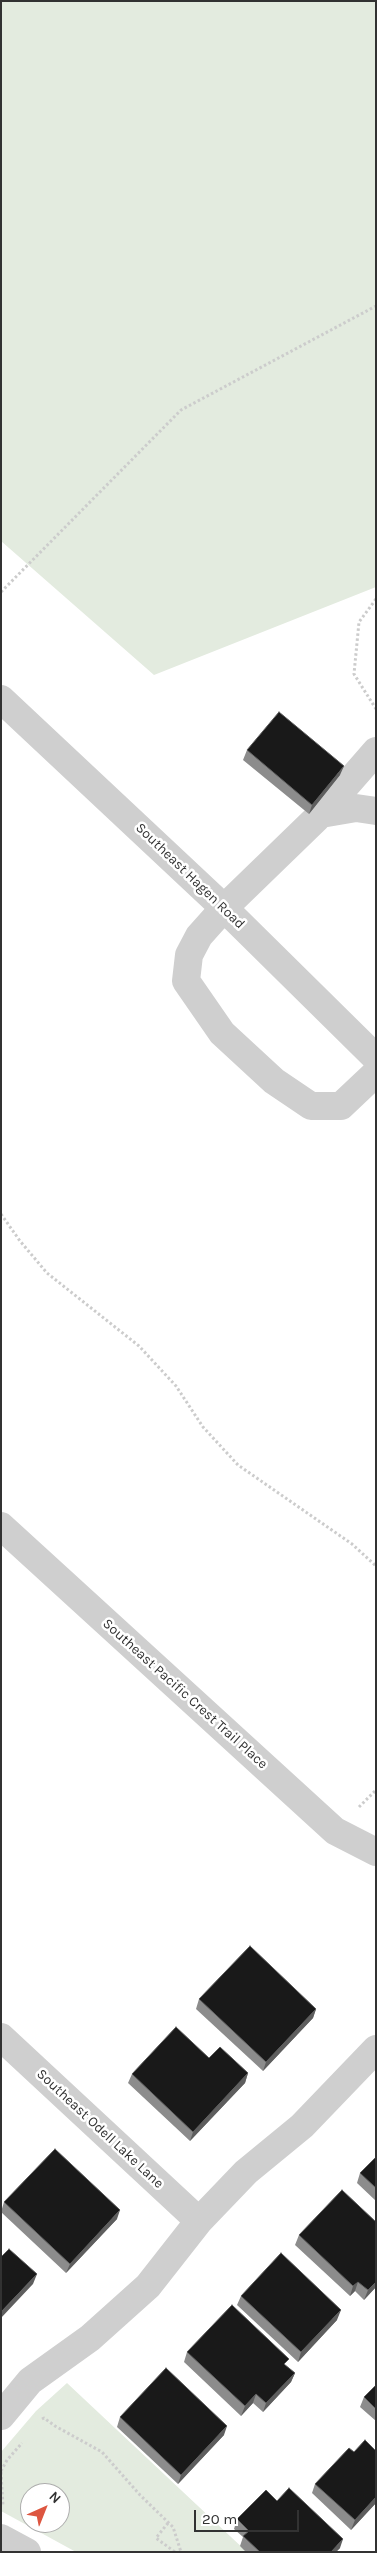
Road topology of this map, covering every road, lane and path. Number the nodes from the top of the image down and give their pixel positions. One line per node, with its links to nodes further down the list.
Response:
1 (376, 306): 2 (path)
2 (1, 592)
3 (376, 599): 5 (path)
4 (1, 699): 9 (street, Southeast Hagen Road)
5 (376, 709)
6 (376, 751): 8 (street)
7 (376, 810): 8 (street)
8 (321, 814): 9 (street)
9 (224, 908): 10 (street, Southeast Hagen Road); 11 (street)
10 (376, 1058)
11 (376, 1073)
12 (1, 1214): 14 (path)
13 (1, 1526): 15 (street, Southeast Pacific Crest Trail Place)
14 (376, 1566)
15 (376, 1852)
16 (1, 2037): 18 (street, Southeast Odell Lake Lane)
17 (376, 2049): 18 (street)
18 (199, 2221): 19 (street)
19 (1, 2416)
20 (38, 2425): 24 (path)
21 (25, 2439): 22 (path)
22 (1, 2471): 23 (path)
23 (1, 2510)
24 (168, 2523): 27 (path); 28 (path)
25 (1, 2538): 26 (street)
26 (27, 2552)
27 (175, 2552)
28 (181, 2552)

